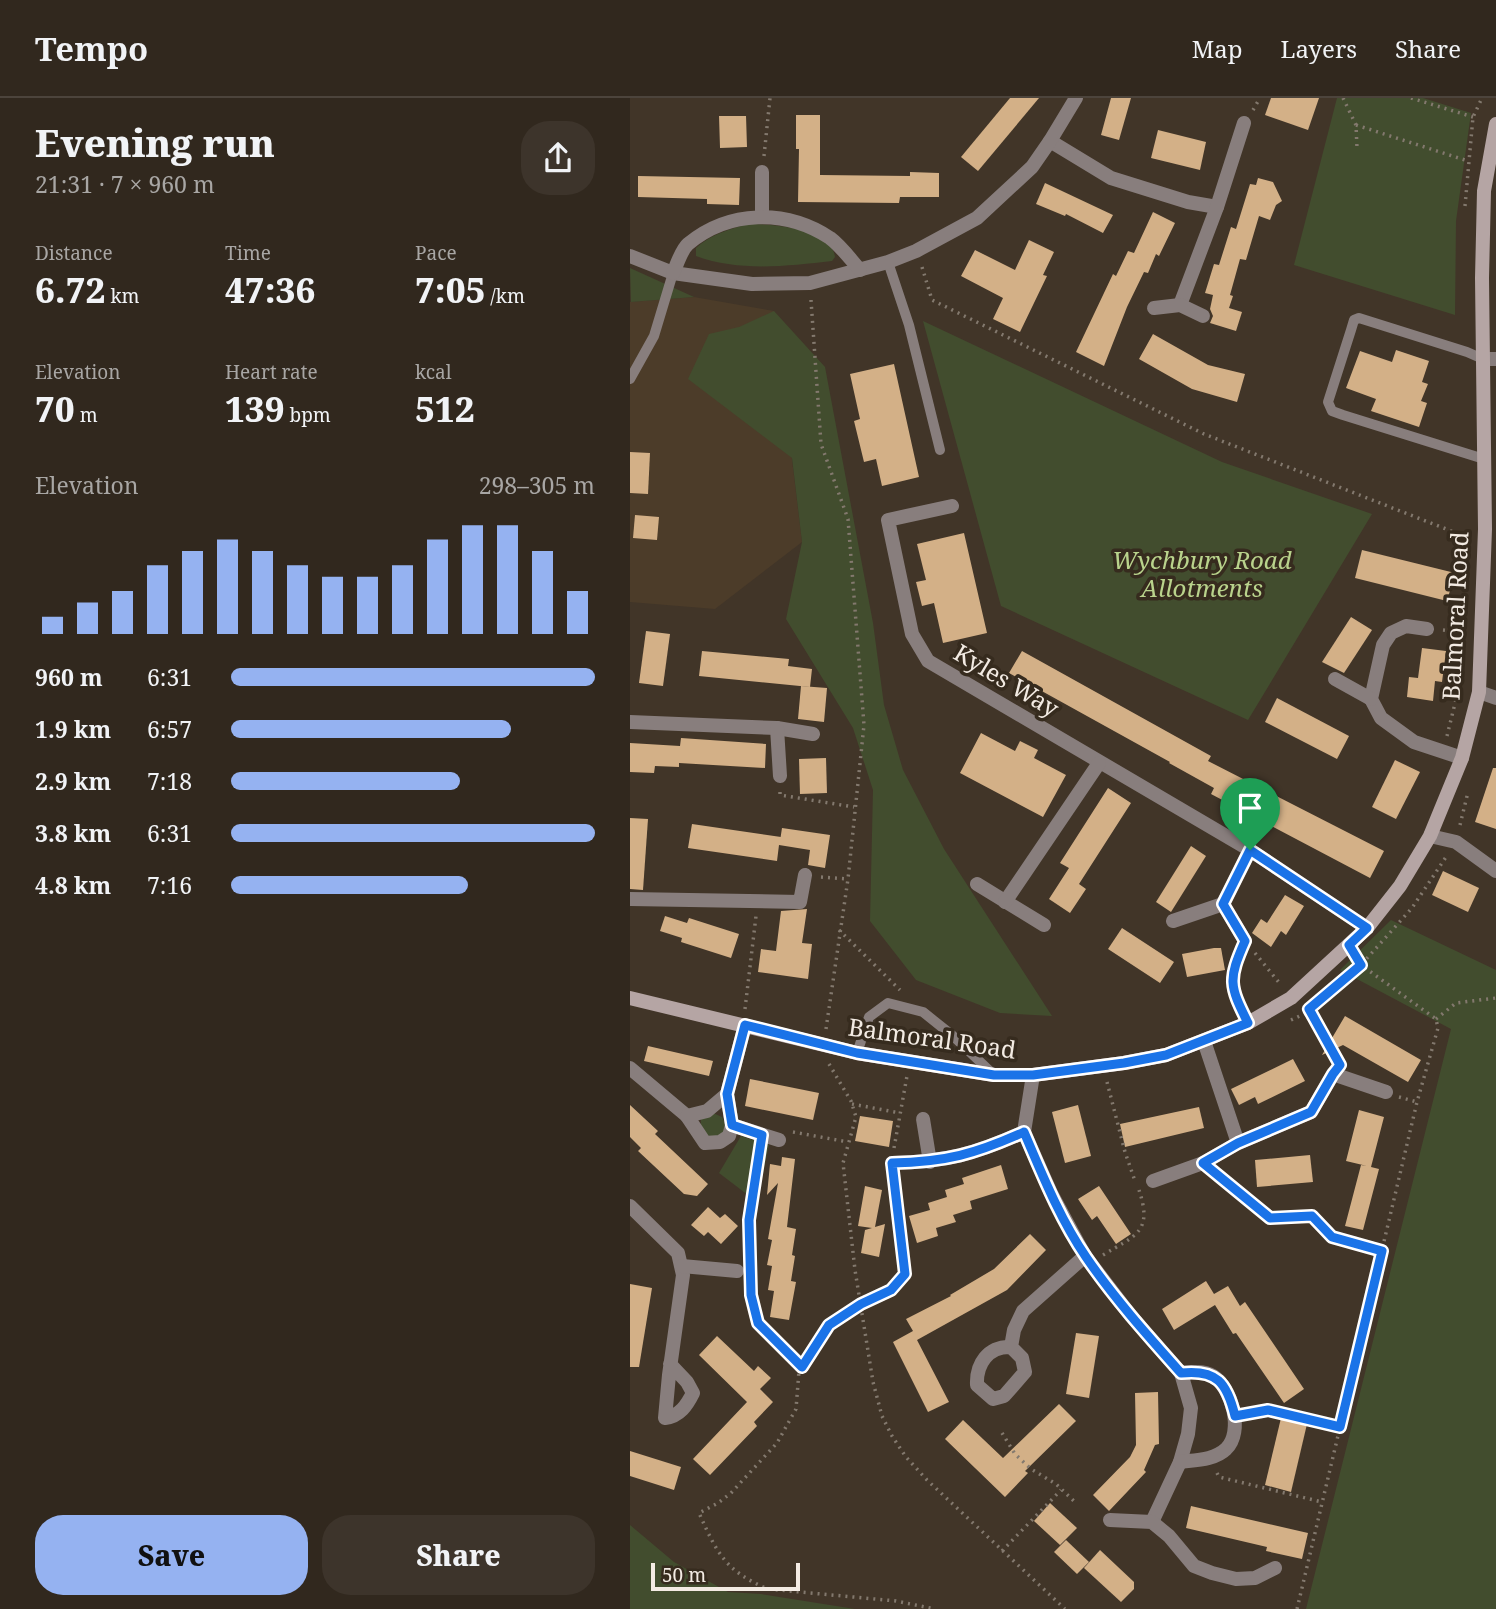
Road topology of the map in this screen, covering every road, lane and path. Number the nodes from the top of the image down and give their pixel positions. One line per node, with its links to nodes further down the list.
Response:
1 (770, 98): 13 (path)
2 (1076, 98): 10 (street)
3 (1260, 98): 6 (path)
4 (1343, 98): 9 (path)
5 (1411, 98): 8 (path)
6 (1258, 103)
7 (1244, 123): 14 (street)
8 (1496, 124): 25 (street, Balmoral Road)
9 (1356, 125): 11 (path); 12 (path)
10 (1050, 141): 14 (street); 16 (street)
11 (1357, 148)
12 (1468, 161)
13 (762, 172): 15 (street)
14 (1217, 207): 22 (street)
15 (762, 215): 19 (street); 20 (street)
16 (916, 251): 18 (street); 30 (path)
17 (630, 256): 20 (street)
18 (888, 262): 19 (street); 27 (lane)
19 (860, 270): 21 (street)
20 (673, 273): 21 (street); 26 (lane)
21 (810, 284): 43 (path)
22 (1180, 305): 23 (street); 24 (street)
23 (1154, 308)
24 (1203, 316)
25 (1490, 359): 28 (street, Balmoral Road); 28 (lane)
26 (630, 379)
27 (940, 450)
28 (1484, 459): 30 (street, Balmoral Road)
29 (952, 506): 40 (street, Kyles Way)
30 (1484, 544): 33 (street, Balmoral Road)
31 (1427, 628): 35 (street)
32 (1335, 679): 35 (street)
33 (1479, 692): 34 (street); 39 (street, Balmoral Road)
34 (1496, 698)
35 (1371, 699): 39 (street)
36 (630, 722): 37 (street)
37 (777, 728): 38 (street); 41 (street)
38 (813, 734)
39 (1462, 758): 44 (street, Balmoral Road)
40 (1099, 763): 46 (street, Kyles Way); 53 (street)
41 (780, 776): 43 (path)
42 (1469, 789): 45 (path)
43 (854, 807): 49 (path)
44 (1430, 836): 45 (street); 57 (street, Balmoral Road)
45 (1456, 842): 47 (street); 61 (path)
46 (1250, 850): 54 (street); 57 (street, Kyles Way)
47 (1496, 871)
48 (805, 875): 49 (path); 52 (street)
49 (848, 879): 58 (path)
50 (977, 884): 53 (street)
51 (630, 898): 52 (street)
52 (758, 901): 70 (path)
53 (1005, 902): 56 (street)
54 (1223, 904): 55 (street); 59 (street)
55 (1173, 921)
56 (1044, 925)
57 (1367, 928): 60 (street, Balmoral Road)
58 (839, 930): 66 (path); 72 (path)
59 (1245, 941): 63 (path); 68 (path)
60 (1349, 945): 61 (path); 63 (street, Balmoral Road)
61 (1361, 965): 65 (path); 67 (path)
62 (630, 998): 70 (street, Balmoral Road)
63 (1291, 998): 68 (street, Balmoral Road)
64 (1496, 998): 67 (path)
65 (1309, 1009): 69 (path); 76 (path)
66 (923, 1012): 73 (lane); 77 (lane)
67 (1436, 1019): 100 (path)
68 (1248, 1023): 71 (street, Balmoral Road)
69 (1280, 1024)
70 (745, 1025): 72 (street, Balmoral Road); 83 (street)
71 (1204, 1041): 78 (street, Balmoral Road); 93 (street)
72 (824, 1046): 73 (street, Balmoral Road); 84 (path)
73 (857, 1053): 77 (street, Balmoral Road)
74 (630, 1068): 86 (street)
75 (909, 1071): 85 (path)
76 (1333, 1074): 82 (street); 93 (street)
77 (994, 1075): 78 (street, Balmoral Road)
78 (1033, 1075): 89 (street)
79 (1117, 1081): 80 (path)
80 (1108, 1082): 81 (path); 98 (path)
81 (1095, 1084)
82 (1386, 1093)
83 (727, 1094): 86 (street); 88 (street)
84 (852, 1104): 85 (path); 92 (path)
85 (900, 1113): 95 (path)
86 (687, 1116): 88 (street)
87 (923, 1119): 94 (street)
88 (732, 1125): 90 (street)
89 (1024, 1132): 94 (street); 101 (street)
90 (762, 1135): 91 (street); 107 (path)
91 (779, 1140): 92 (path)
92 (849, 1142): 104 (path)
93 (1238, 1143): 96 (street)
94 (930, 1162): 95 (street)
95 (892, 1163): 104 (path)
96 (1203, 1163): 97 (street); 100 (path)
97 (1153, 1181): 98 (path)
98 (1138, 1188): 101 (path)
99 (630, 1206): 102 (street)
100 (1382, 1251): 110 (path)
101 (1088, 1259): 105 (street); 108 (street)
102 (682, 1266): 103 (street); 106 (street)
103 (737, 1271)
104 (861, 1304): 107 (path); 119 (path)
105 (1012, 1348)
106 (670, 1364)
107 (802, 1367): 121 (path)
108 (1181, 1373): 109 (street); 113 (street)
109 (1235, 1416): 110 (path); 112 (street)
110 (1340, 1427): 115 (path)
111 (1002, 1433): 114 (path)
112 (1211, 1458): 113 (street); 115 (path)
113 (1180, 1462): 118 (street)
114 (1062, 1489): 116 (path); 119 (path)
115 (1322, 1502): 123 (path)
116 (1076, 1503)
117 (1110, 1520): 118 (street)
118 (1153, 1522): 120 (street)
119 (1002, 1551): 122 (path)
120 (1275, 1568)
121 (934, 1609)
122 (1065, 1609)
123 (1297, 1609)

